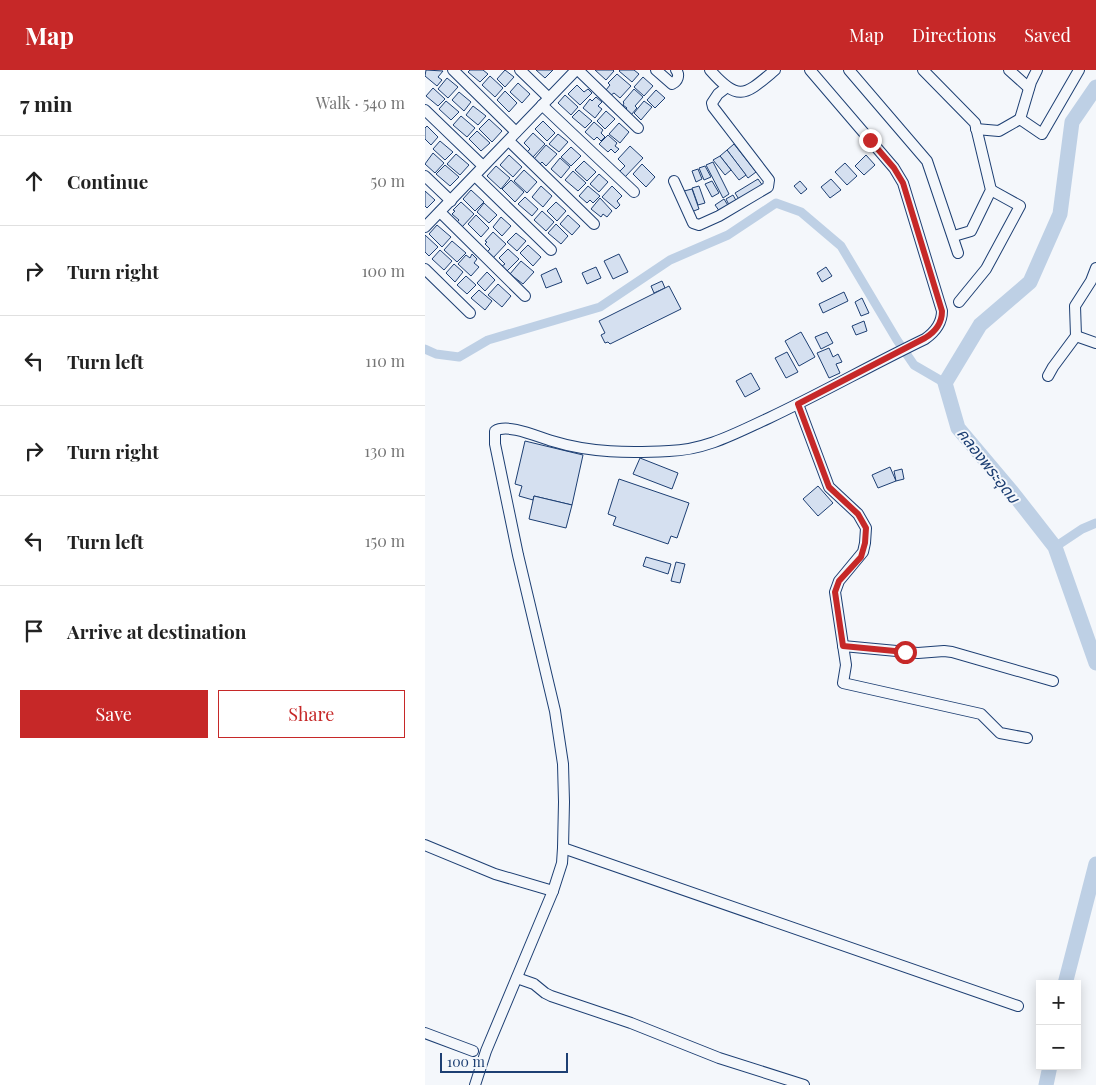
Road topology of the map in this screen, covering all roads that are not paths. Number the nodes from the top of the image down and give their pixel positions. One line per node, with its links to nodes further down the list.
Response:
1 (453, 70): 21 (street)
2 (520, 70): 16 (street)
3 (577, 70): 16 (street); 19 (street)
4 (655, 70): 5 (street)
5 (676, 70)
6 (710, 70): 14 (street)
7 (775, 70): 14 (street)
8 (810, 70): 45 (street)
9 (849, 70): 33 (street)
10 (923, 70): 20 (street)
11 (1009, 70): 15 (street)
12 (1037, 70): 15 (street)
13 (1079, 70): 18 (street)
14 (727, 87): 26 (street)
15 (1029, 88): 18 (street)
16 (546, 101): 21 (street); 28 (street)
17 (425, 110): 23 (street)
18 (1020, 119): 20 (street)
19 (638, 128)
20 (976, 130): 27 (street)
21 (516, 132): 22 (street)
22 (509, 141): 23 (street); 31 (street)
23 (483, 166): 25 (street)
24 (425, 176): 29 (street)
25 (475, 176): 29 (street); 34 (street)
26 (674, 181)
27 (991, 190): 33 (street); 40 (street)
28 (633, 192)
29 (451, 200): 30 (street)
30 (440, 212): 32 (street); 39 (street)
31 (594, 224)
32 (425, 227)
33 (954, 236): 35 (street)
34 (551, 250)
35 (959, 253)
36 (1096, 268): 38 (street)
37 (425, 270): 41 (street)
38 (1094, 282): 42 (street)
39 (525, 296)
40 (959, 302)
41 (471, 313)
42 (1076, 336): 43 (street); 44 (street)
43 (1096, 343)
44 (1048, 376)
45 (798, 404): 46 (street); 50 (street)
46 (843, 646): 47 (street); 48 (street)
47 (1053, 681)
48 (1027, 738)
49 (425, 844): 51 (street)
50 (563, 848): 51 (street); 53 (street)
51 (553, 891): 52 (street)
52 (517, 978): 56 (street); 57 (street)
53 (1018, 1006)
54 (425, 1033): 55 (street)
55 (473, 1052)
56 (475, 1085)
57 (804, 1085)

